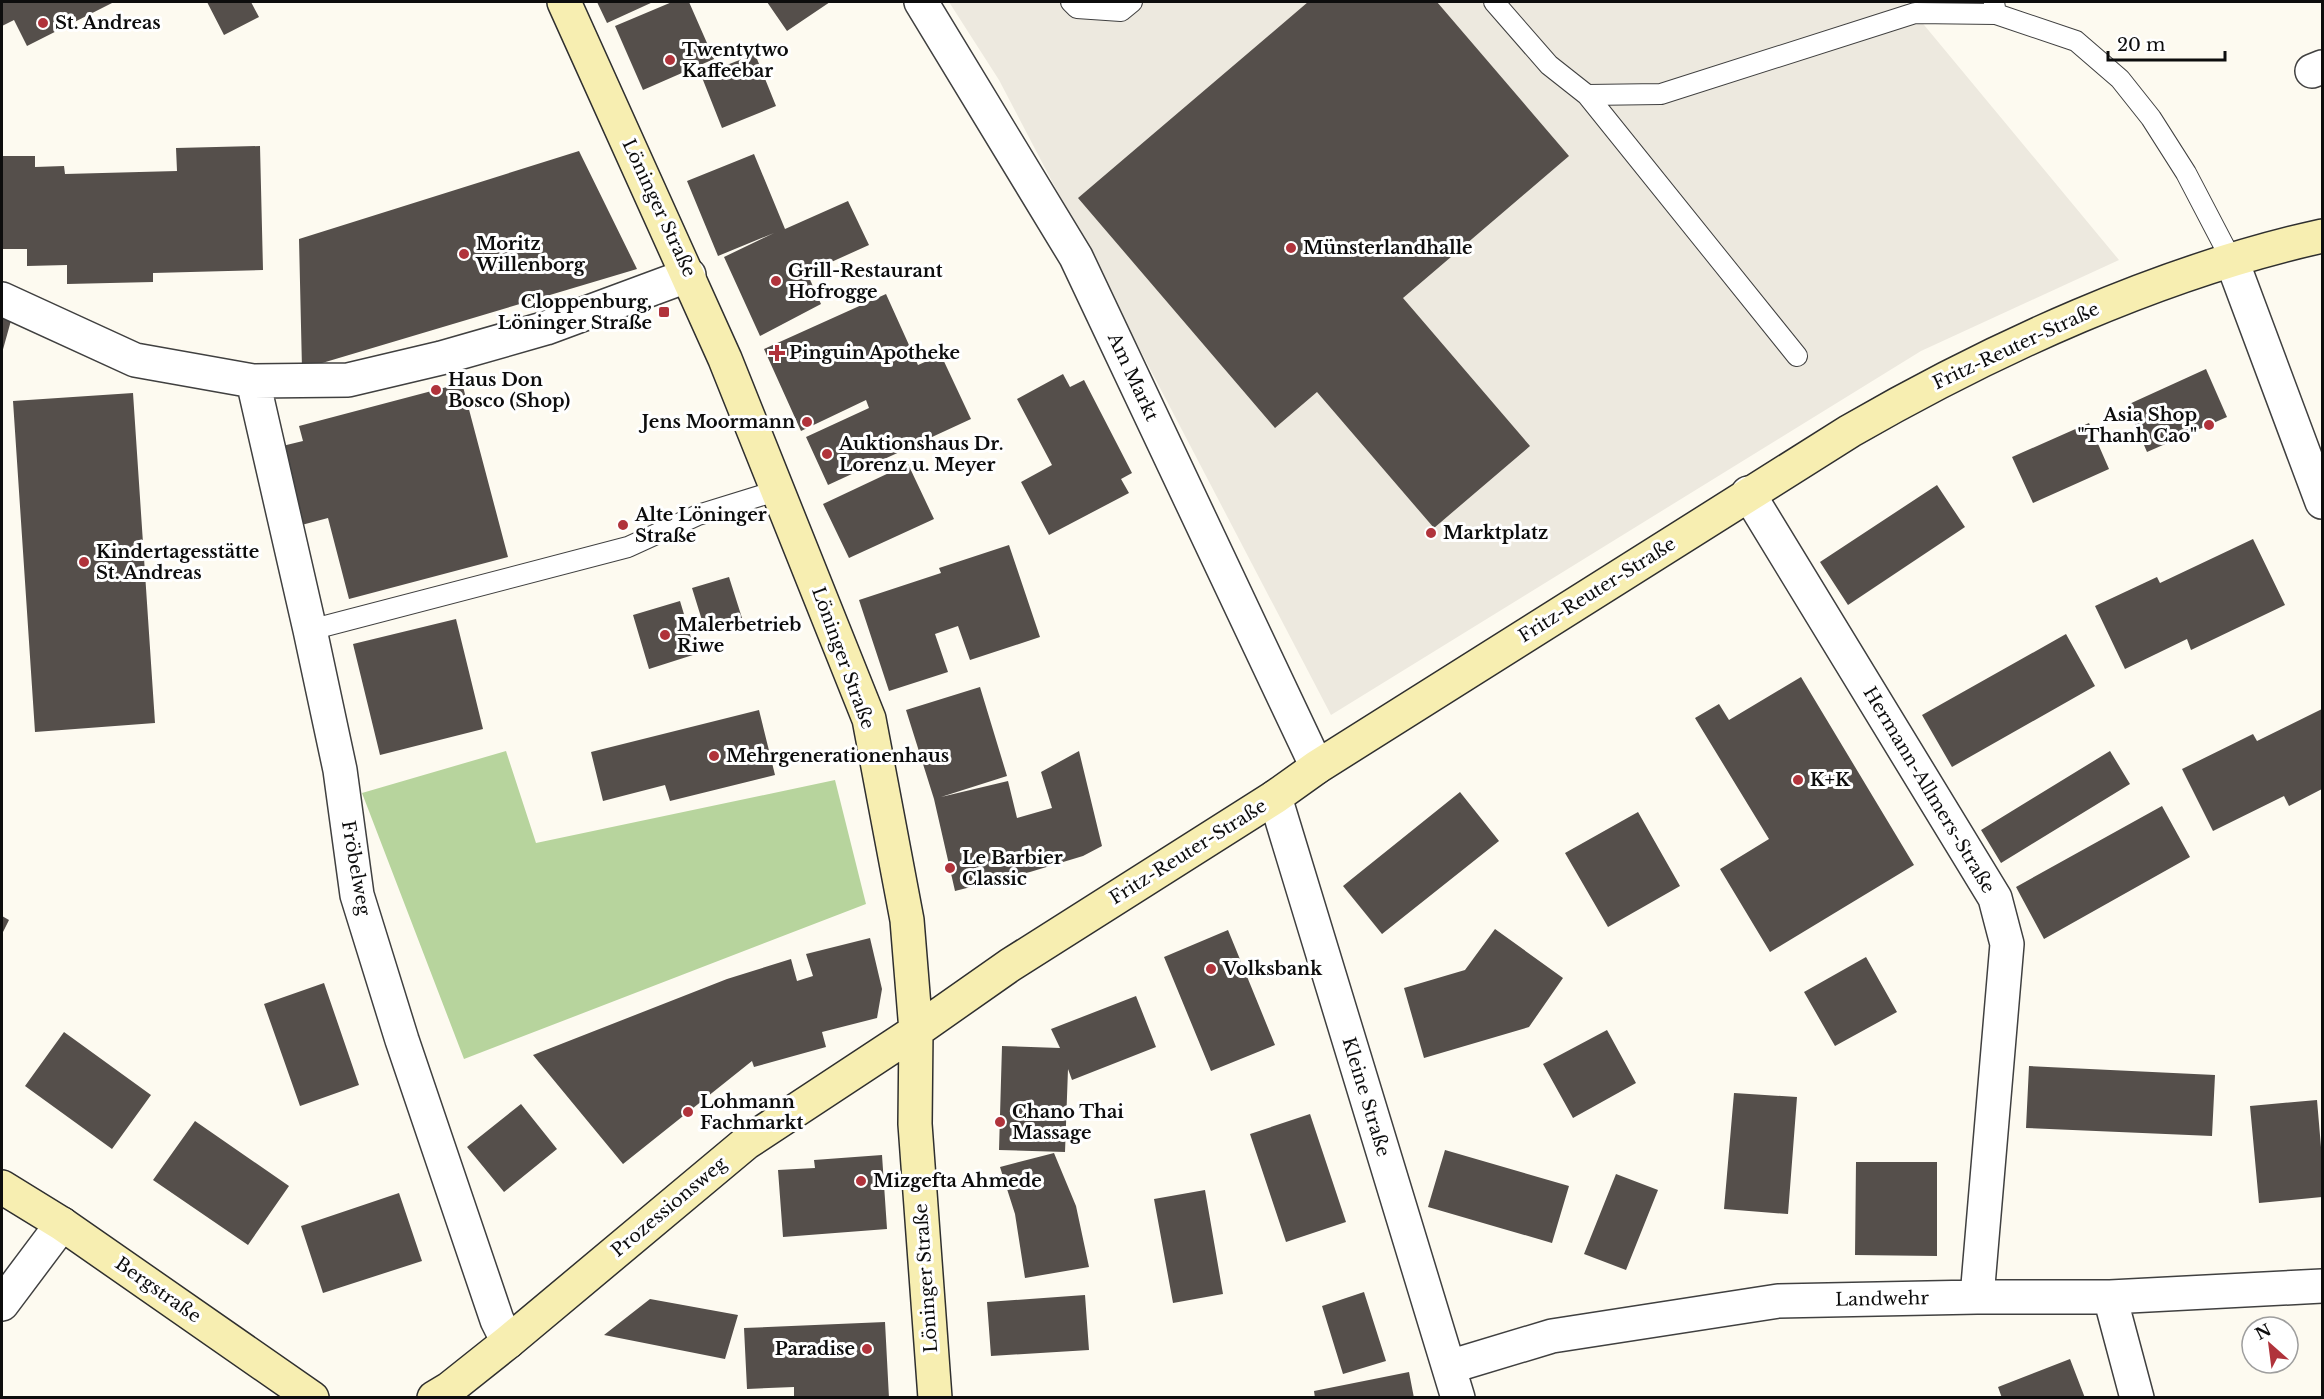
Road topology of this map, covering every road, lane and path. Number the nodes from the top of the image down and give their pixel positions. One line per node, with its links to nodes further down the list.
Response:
1 (564, 2): 10 (street, Löninger Straße)
2 (921, 2): 18 (street, Am Markt)
3 (1071, 2): 4 (lane)
4 (1132, 2)
5 (1494, 2): 7 (lane)
6 (1995, 8): 7 (lane); 9 (lane)
7 (1587, 95): 12 (lane)
8 (2322, 236): 9 (street, Fritz-Reuter-Straße)
9 (2232, 261): 15 (street, Fritz-Reuter-Straße); 16 (street)
10 (690, 275): 13 (street); 14 (street, Löninger Straße)
11 (2, 299): 13 (street)
12 (1797, 356)
13 (253, 381): 17 (street, Fröbelweg)
14 (779, 490): 17 (lane); 20 (street, Löninger Straße)
15 (1748, 493): 18 (street, Fritz-Reuter-Straße); 24 (street, Hermann-Allmers-Straße)
16 (2322, 502)
17 (310, 630): 27 (street, Fröbelweg)
18 (1317, 767): 19 (street, Fritz-Reuter-Straße)
19 (1275, 797): 20 (street, Fritz-Reuter-Straße); 28 (street, Kleine Straße)
20 (916, 1031): 27 (street, Prozessionsweg); 31 (street, Löninger Straße)
21 (2, 1186): 22 (street, Bergstraße)
22 (62, 1224): 26 (street); 29 (street, Bergstraße)
23 (2322, 1286): 25 (street, Landwehr)
24 (1977, 1297): 25 (street, Landwehr); 28 (street, Landwehr)
25 (2110, 1297): 33 (street)
26 (2, 1304)
27 (508, 1342): 30 (street, Prozessionsweg)
28 (1449, 1367): 32 (street, Kleine Straße)
29 (312, 1398)
30 (434, 1398)
31 (935, 1398)
32 (1458, 1398)
33 (2137, 1398)

